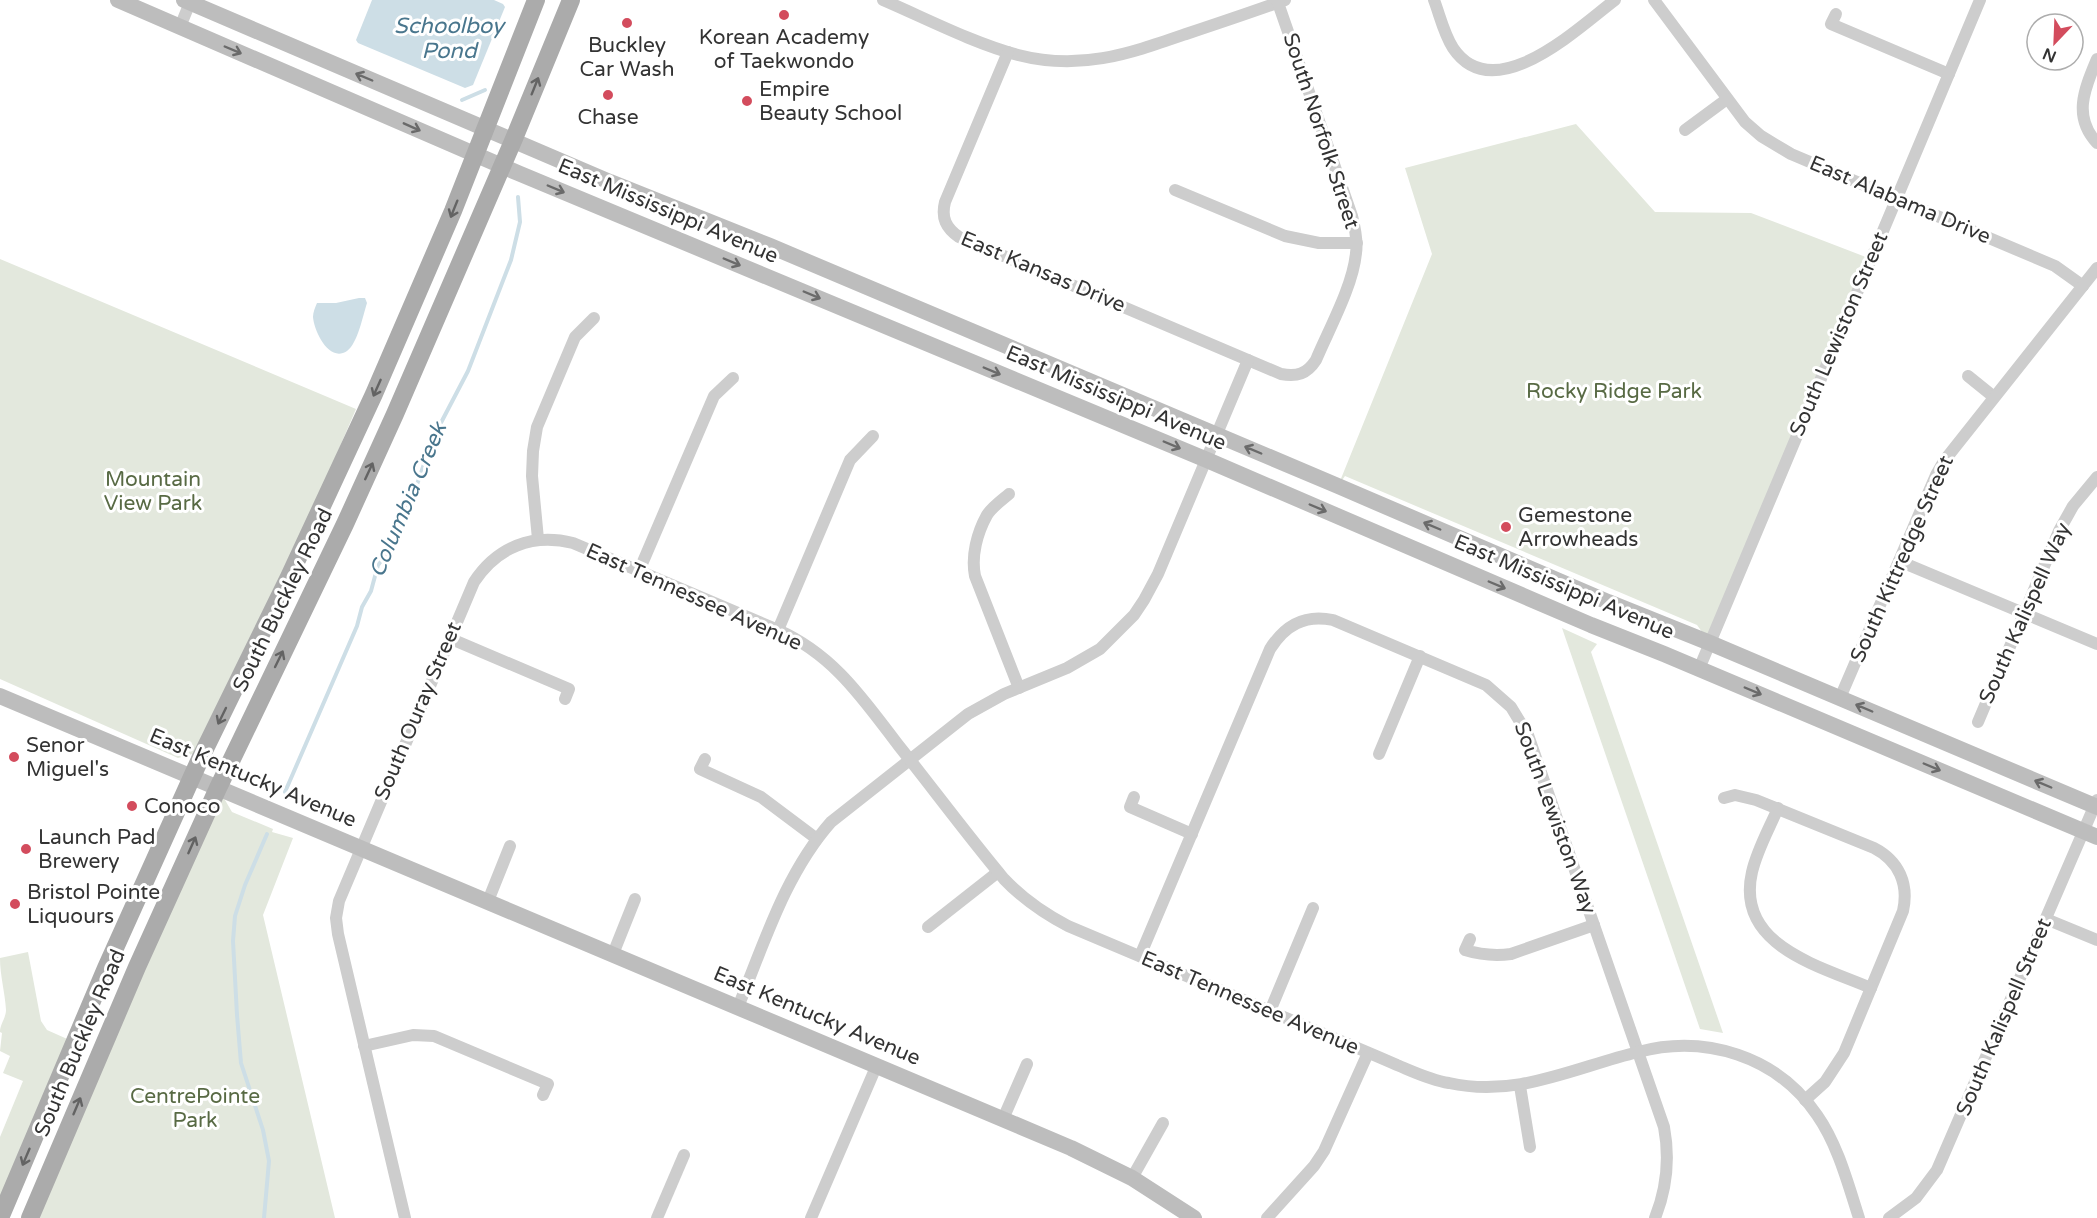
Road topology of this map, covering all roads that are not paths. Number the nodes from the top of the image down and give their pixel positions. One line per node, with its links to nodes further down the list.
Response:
1 (118, 0): 12 (main road, East Mississippi Avenue)
2 (536, 0): 17 (main road, South Buckley Road)
3 (571, 0): 19 (main road, South Buckley Road, one-way to 3)
4 (883, 0): 13 (street)
5 (1434, 0): 6 (street)
6 (1615, 0)
7 (1654, 0): 16 (street, East Alabama Drive)
8 (1980, 0): 15 (street, South Lewiston Street)
9 (188, 1): 12 (street); 17 (main road, East Mississippi Avenue, one-way to 9)
10 (1281, 1): 13 (street); 25 (street, South Norfolk Street)
11 (1836, 14): 15 (street)
12 (180, 27): 21 (main road, East Mississippi Avenue, one-way to 21)
13 (1008, 52): 29 (street, East Kansas Drive)
14 (2097, 59): 20 (street)
15 (1949, 74): 24 (street, South Lewiston Street)
16 (1727, 99): 18 (street); 24 (street, East Alabama Drive)
17 (485, 129): 19 (main road, East Mississippi Avenue); 21 (main road, South Buckley Road)
18 (1685, 130)
19 (513, 141): 22 (main road, South Buckley Road); 33 (main road, East Mississippi Avenue)
20 (2097, 143)
21 (476, 154): 22 (main road, East Mississippi Avenue); 56 (main road, South Buckley Road, one-way to 56)
22 (502, 166): 35 (main road, East Mississippi Avenue, one-way to 35); 57 (main road, South Buckley Road, one-way to 22)
23 (1175, 190): 25 (street)
24 (1897, 199): 27 (street, East Alabama Drive); 44 (street, South Lewiston Street)
25 (1357, 243): 29 (street, South Norfolk Street)
26 (2097, 268): 27 (street, South Kittredge Street)
27 (2083, 286): 32 (street, South Kittredge Street)
28 (594, 318): 38 (street)
29 (1248, 360): 33 (street)
30 (1968, 376): 32 (street)
31 (733, 378): 40 (street)
32 (1994, 397): 39 (street, South Kittredge Street)
33 (1217, 434): 35 (street); 44 (main road, East Mississippi Avenue, one-way to 33)
34 (873, 436): 42 (street)
35 (1206, 460): 47 (main road, East Mississippi Avenue, one-way to 47); 48 (street)
36 (2097, 477): 41 (street, South Kalispell Way)
37 (1009, 494): 48 (street)
38 (538, 539): 40 (street, East Tennessee Avenue); 43 (street, South Ouray Street)
39 (1899, 561): 41 (street); 50 (street, South Kittredge Street)
40 (639, 571): 42 (street, East Tennessee Avenue)
41 (2024, 613): 45 (street); 52 (street, South Kalispell Way)
42 (778, 630): 55 (street, East Tennessee Avenue)
43 (449, 638): 51 (street); 66 (street, South Ouray Street)
44 (1710, 643): 47 (street, South Lewiston Street); 50 (main road, East Mississippi Avenue)
45 (2097, 644)
46 (1420, 656): 53 (street); 62 (street, South Lewiston Way); 72 (street, South Lewiston Way)
47 (1699, 669): 63 (main road, East Mississippi Avenue, one-way to 63)
48 (1019, 688): 55 (street)
49 (0, 696): 56 (main road, East Kentucky Avenue)
50 (1840, 698): 60 (main road, East Mississippi Avenue, one-way to 50)
51 (565, 699)
52 (1978, 722)
53 (1379, 754)
54 (705, 759): 64 (street)
55 (910, 759): 64 (street); 67 (street, East Tennessee Avenue)
56 (192, 777): 57 (main road, East Kentucky Avenue); 94 (main road, South Buckley Road, one-way to 94)
57 (218, 788): 66 (main road, East Kentucky Avenue); 95 (main road, South Buckley Road, one-way to 57)
58 (1134, 797): 62 (street)
59 (1724, 798): 61 (street)
60 (2096, 805): 63 (street, South Kalispell Street)
61 (1778, 808): 78 (street); 78 (street)
62 (1192, 834): 77 (street)
63 (2090, 835): 71 (street, South Kalispell Street)
64 (817, 838): 79 (street)
65 (510, 846): 69 (street)
66 (360, 848): 69 (main road, East Kentucky Avenue); 81 (street, South Ouray Street)
67 (998, 872): 73 (street); 77 (street, East Tennessee Avenue)
68 (635, 899): 76 (street)
69 (488, 901): 76 (main road, East Kentucky Avenue)
70 (1313, 908): 80 (street)
71 (2046, 919): 75 (street); 103 (street, South Kalispell Street)
72 (1594, 925): 74 (street); 82 (street, South Lewiston Way)
73 (928, 927)
74 (1470, 939)
75 (2097, 940)
76 (613, 954): 79 (main road, East Kentucky Avenue)
77 (1140, 956): 80 (street, East Tennessee Avenue)
78 (1871, 988): 88 (street)
79 (738, 1007): 85 (main road, East Kentucky Avenue)
80 (1270, 1011): 83 (street, East Tennessee Avenue)
81 (364, 1046): 87 (street); 96 (street, South Ouray Street)
82 (1638, 1052): 86 (street, East Tennessee Avenue); 88 (street, East Tennessee Avenue); 101 (street, South Lewiston Way)
83 (1368, 1053): 86 (street, East Tennessee Avenue); 100 (street)
84 (1027, 1064): 89 (street)
85 (876, 1067): 89 (main road, East Kentucky Avenue); 98 (street)
86 (1520, 1086): 91 (street)
87 (543, 1095)
88 (1805, 1100): 102 (street, East Tennessee Avenue)
89 (1003, 1119): 93 (main road, East Kentucky Avenue)
90 (1162, 1123): 93 (street)
91 (1530, 1147)
92 (684, 1155): 97 (street)
93 (1132, 1178): 99 (main road, East Kentucky Avenue)
94 (0, 1218)
95 (30, 1218)
96 (405, 1218)
97 (657, 1218)
98 (811, 1218)
99 (1194, 1218)
100 (1267, 1218)
101 (1656, 1218)
102 (1859, 1218)
103 (1889, 1218)

